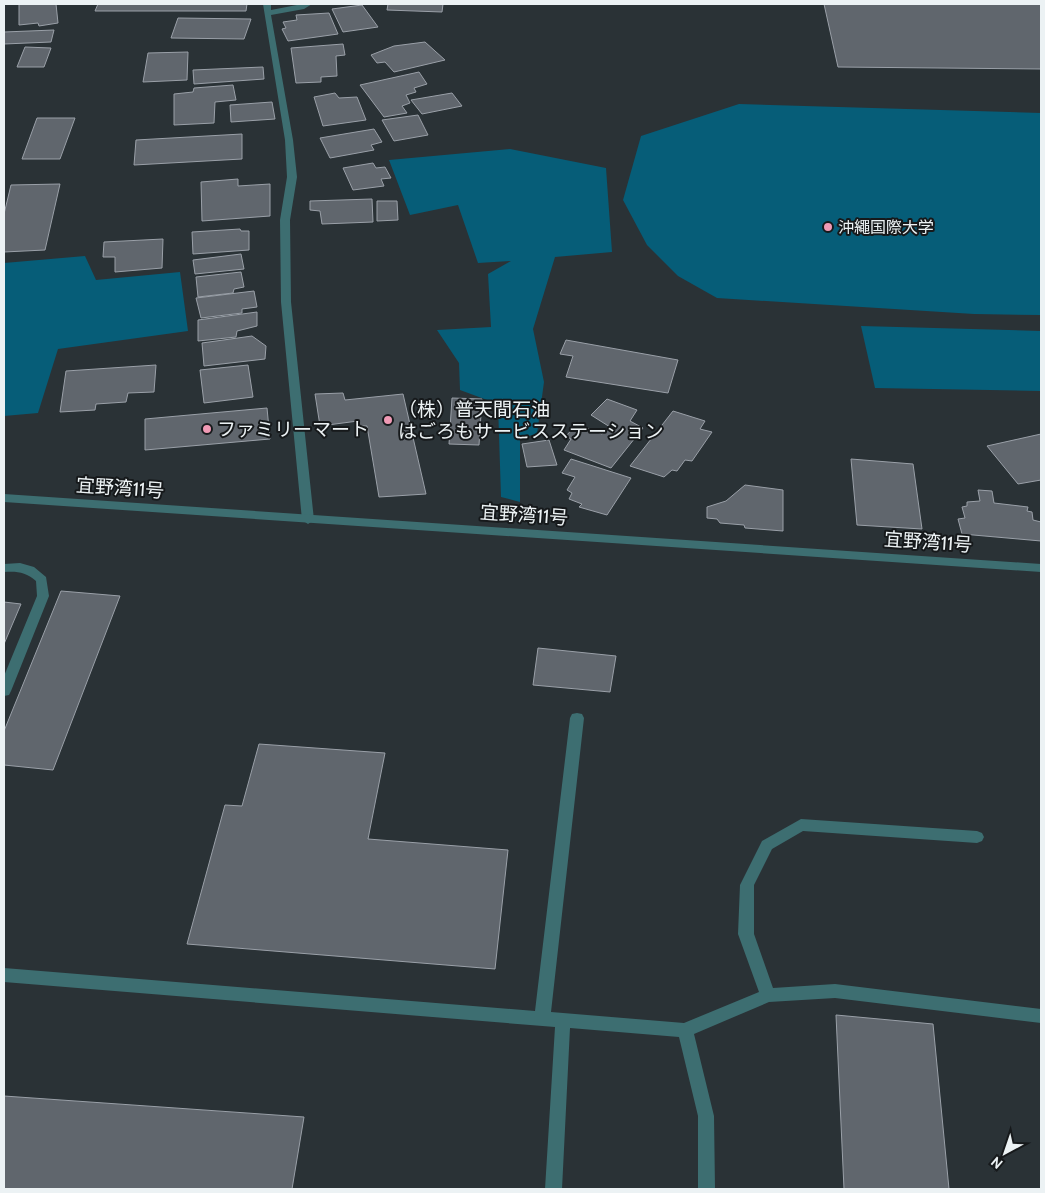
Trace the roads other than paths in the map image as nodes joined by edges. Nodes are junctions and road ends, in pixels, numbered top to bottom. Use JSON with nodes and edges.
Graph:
{"nodes":[{"id":1,"x":308,"y":4,"type":"edge"},
{"id":2,"x":267,"y":8,"type":"edge"},
{"id":3,"x":4,"y":498,"type":"edge"},
{"id":4,"x":308,"y":520,"type":"junction"},
{"id":5,"x":4,"y":568,"type":"edge"},
{"id":6,"x":1041,"y":568,"type":"edge"},
{"id":7,"x":4,"y":691,"type":"edge"},
{"id":8,"x":577,"y":718,"type":"dead end"},
{"id":9,"x":977,"y":838,"type":"dead end"},
{"id":10,"x":4,"y":975,"type":"edge"},
{"id":11,"x":768,"y":994,"type":"junction"},
{"id":12,"x":1041,"y":1016,"type":"edge"},
{"id":13,"x":542,"y":1019,"type":"junction"},
{"id":14,"x":563,"y":1020,"type":"junction"},
{"id":15,"x":685,"y":1030,"type":"junction"},
{"id":16,"x":553,"y":1189,"type":"edge"},
{"id":17,"x":707,"y":1189,"type":"edge"}],
"edges":[{"from":1,"to":2,"type":"street"},
{"from":2,"to":4,"type":"street"},
{"from":3,"to":4,"type":"street","name":"宜野湾11号"},
{"from":4,"to":6,"type":"street","name":"宜野湾11号"},
{"from":5,"to":7,"type":"street"},
{"from":8,"to":13,"type":"street"},
{"from":9,"to":11,"type":"street"},
{"from":10,"to":13,"type":"street"},
{"from":11,"to":12,"type":"street"},
{"from":11,"to":15,"type":"street"},
{"from":13,"to":14,"type":"street"},
{"from":14,"to":15,"type":"street"},
{"from":14,"to":16,"type":"street"},
{"from":15,"to":17,"type":"street"}]}
